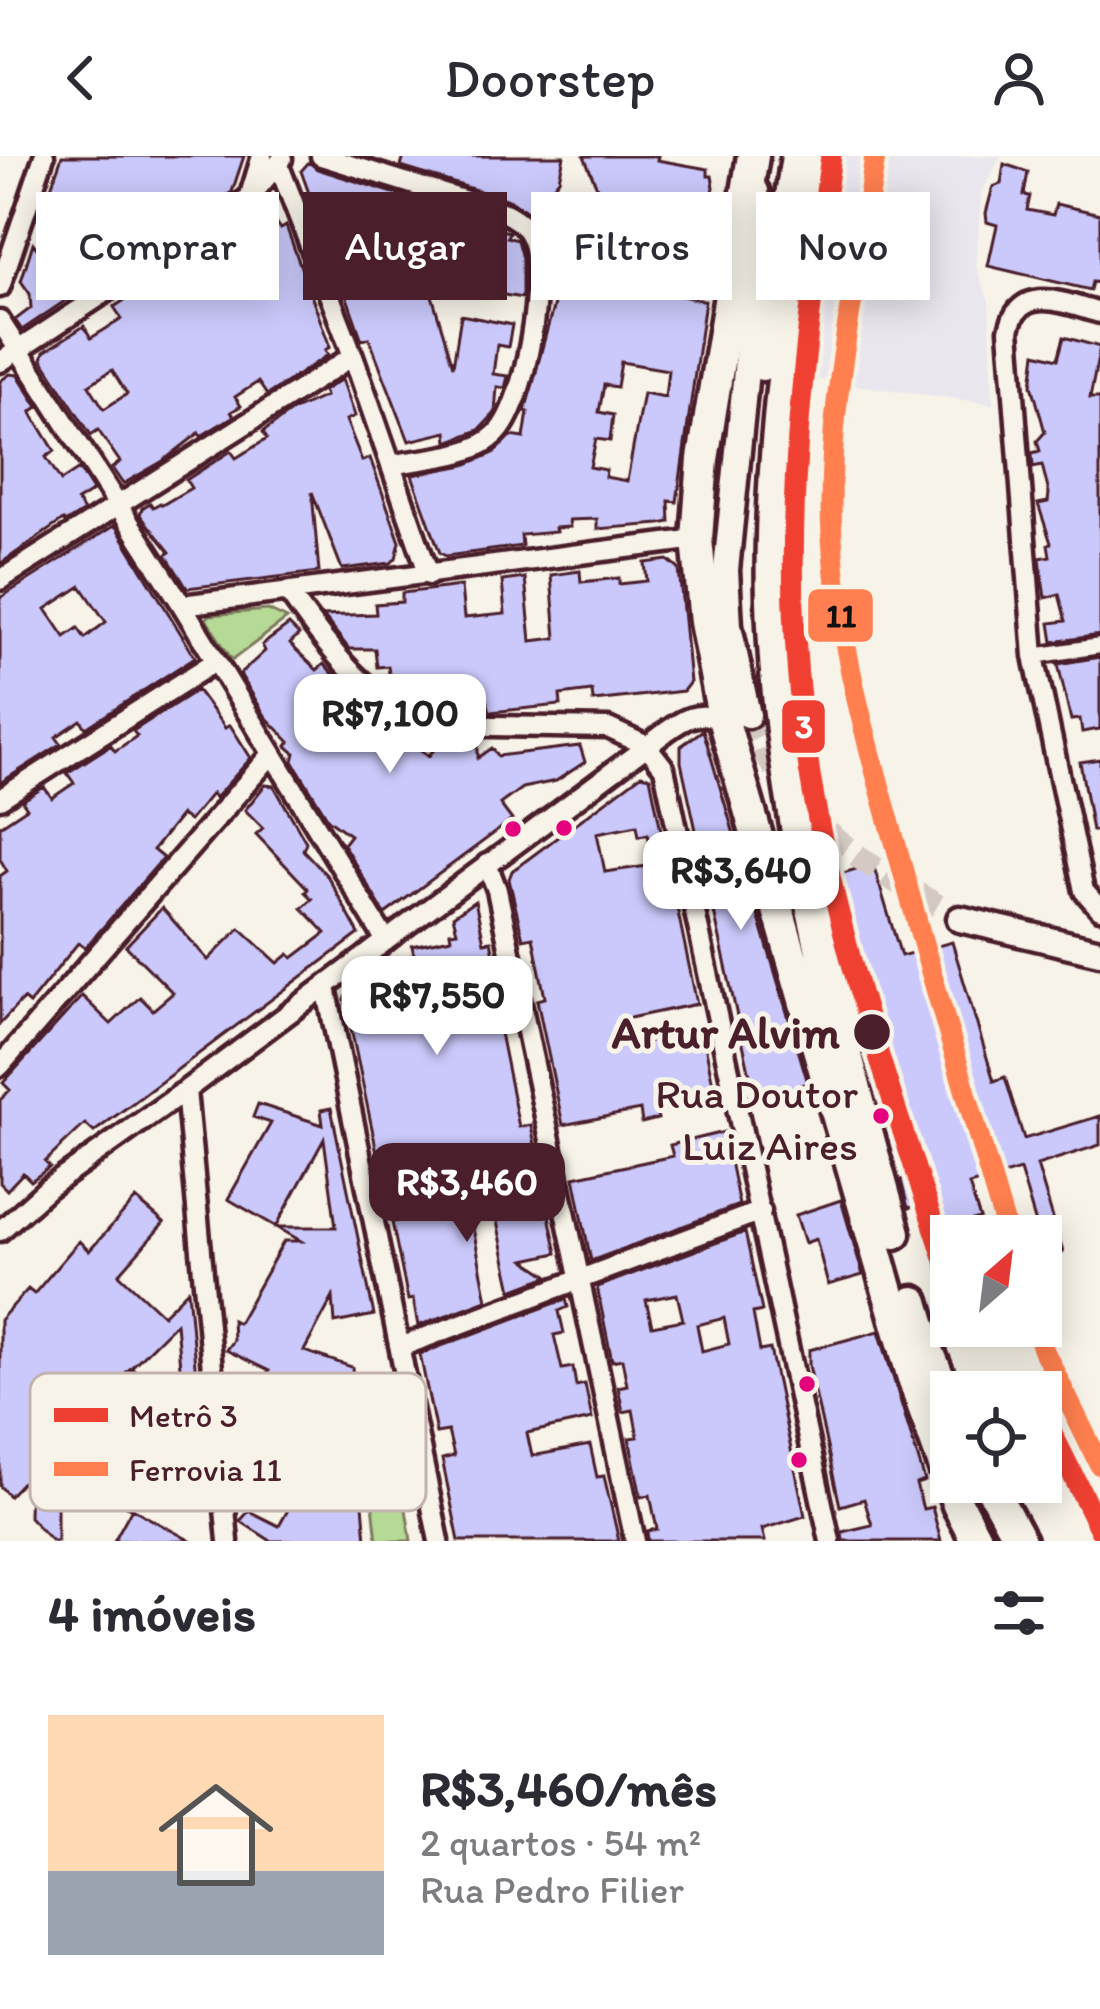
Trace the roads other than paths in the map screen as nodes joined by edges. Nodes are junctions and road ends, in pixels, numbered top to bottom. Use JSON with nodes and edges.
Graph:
{"nodes":[{"id":1,"x":44,"y":156,"type":"edge"},
{"id":2,"x":321,"y":156,"type":"edge"},
{"id":3,"x":794,"y":156,"type":"edge"},
{"id":4,"x":811,"y":156,"type":"edge"},
{"id":5,"x":753,"y":157,"type":"edge"},
{"id":6,"x":275,"y":159,"type":"edge"},
{"id":7,"x":21,"y":230,"type":"junction"},
{"id":8,"x":0,"y":235,"type":"edge"},
{"id":9,"x":0,"y":287,"type":"edge"},
{"id":10,"x":1100,"y":313,"type":"edge"},
{"id":11,"x":0,"y":321,"type":"edge"},
{"id":12,"x":19,"y":350,"type":"junction"},
{"id":13,"x":353,"y":356,"type":"junction"},
{"id":14,"x":0,"y":362,"type":"edge"},
{"id":15,"x":391,"y":465,"type":"junction"},
{"id":16,"x":119,"y":505,"type":"junction"},
{"id":17,"x":697,"y":539,"type":"junction"},
{"id":18,"x":429,"y":575,"type":"junction"},
{"id":19,"x":0,"y":580,"type":"edge"},
{"id":20,"x":289,"y":592,"type":"junction"},
{"id":21,"x":182,"y":605,"type":"junction"},
{"id":22,"x":1100,"y":646,"type":"edge"},
{"id":23,"x":1034,"y":656,"type":"junction"},
{"id":24,"x":216,"y":661,"type":"junction"},
{"id":25,"x":744,"y":715,"type":"junction"},
{"id":26,"x":647,"y":746,"type":"junction"},
{"id":27,"x":272,"y":754,"type":"junction"},
{"id":28,"x":0,"y":799,"type":"edge"},
{"id":29,"x":487,"y":864,"type":"junction"},
{"id":30,"x":1100,"y":909,"type":"edge"},
{"id":31,"x":1100,"y":936,"type":"edge"},
{"id":32,"x":386,"y":941,"type":"junction"},
{"id":33,"x":1100,"y":952,"type":"edge"},
{"id":34,"x":326,"y":987,"type":"junction"},
{"id":35,"x":0,"y":1066,"type":"edge"},
{"id":36,"x":186,"y":1090,"type":"junction"},
{"id":37,"x":761,"y":1211,"type":"junction"},
{"id":38,"x":0,"y":1231,"type":"edge"},
{"id":39,"x":579,"y":1279,"type":"junction"},
{"id":40,"x":400,"y":1347,"type":"junction"},
{"id":41,"x":936,"y":1371,"type":"edge"},
{"id":42,"x":212,"y":1373,"type":"edge"},
{"id":43,"x":405,"y":1373,"type":"edge"},
{"id":44,"x":426,"y":1476,"type":"edge"},
{"id":45,"x":1000,"y":1503,"type":"edge"},
{"id":46,"x":225,"y":1511,"type":"edge"},
{"id":47,"x":228,"y":1541,"type":"edge"},
{"id":48,"x":439,"y":1541,"type":"edge"},
{"id":49,"x":635,"y":1541,"type":"edge"},
{"id":50,"x":830,"y":1541,"type":"edge"},
{"id":51,"x":977,"y":1541,"type":"edge"},
{"id":52,"x":1021,"y":1541,"type":"edge"}],
"edges":[{"from":1,"to":7,"type":"street"},
{"from":2,"to":15,"type":"street"},
{"from":3,"to":25,"type":"main road"},
{"from":4,"to":41,"type":"highway"},
{"from":5,"to":17,"type":"highway"},
{"from":5,"to":25,"type":"main road"},
{"from":6,"to":12,"type":"street"},
{"from":6,"to":13,"type":"street"},
{"from":7,"to":8,"type":"street"},
{"from":7,"to":9,"type":"street"},
{"from":10,"to":23,"type":"street"},
{"from":11,"to":12,"type":"street"},
{"from":12,"to":14,"type":"street"},
{"from":12,"to":16,"type":"street"},
{"from":13,"to":15,"type":"street"},
{"from":13,"to":16,"type":"street"},
{"from":15,"to":18,"type":"street"},
{"from":16,"to":19,"type":"street"},
{"from":16,"to":21,"type":"street"},
{"from":17,"to":18,"type":"street"},
{"from":17,"to":25,"type":"highway"},
{"from":18,"to":20,"type":"street"},
{"from":20,"to":21,"type":"street"},
{"from":20,"to":26,"type":"street"},
{"from":21,"to":24,"type":"street"},
{"from":22,"to":23,"type":"street"},
{"from":23,"to":30,"type":"street"},
{"from":24,"to":27,"type":"street"},
{"from":24,"to":28,"type":"street"},
{"from":25,"to":26,"type":"street"},
{"from":25,"to":51,"type":"highway"},
{"from":26,"to":29,"type":"street"},
{"from":26,"to":37,"type":"street"},
{"from":27,"to":32,"type":"street"},
{"from":27,"to":35,"type":"street"},
{"from":29,"to":32,"type":"street"},
{"from":29,"to":39,"type":"street"},
{"from":31,"to":33,"type":"main road"},
{"from":32,"to":34,"type":"street"},
{"from":34,"to":36,"type":"street"},
{"from":34,"to":40,"type":"street"},
{"from":36,"to":38,"type":"street"},
{"from":36,"to":42,"type":"street"},
{"from":37,"to":39,"type":"street"},
{"from":37,"to":50,"type":"street"},
{"from":39,"to":40,"type":"street"},
{"from":39,"to":49,"type":"street"},
{"from":40,"to":43,"type":"street"},
{"from":44,"to":48,"type":"street"},
{"from":45,"to":52,"type":"highway"},
{"from":46,"to":47,"type":"street"}]}
